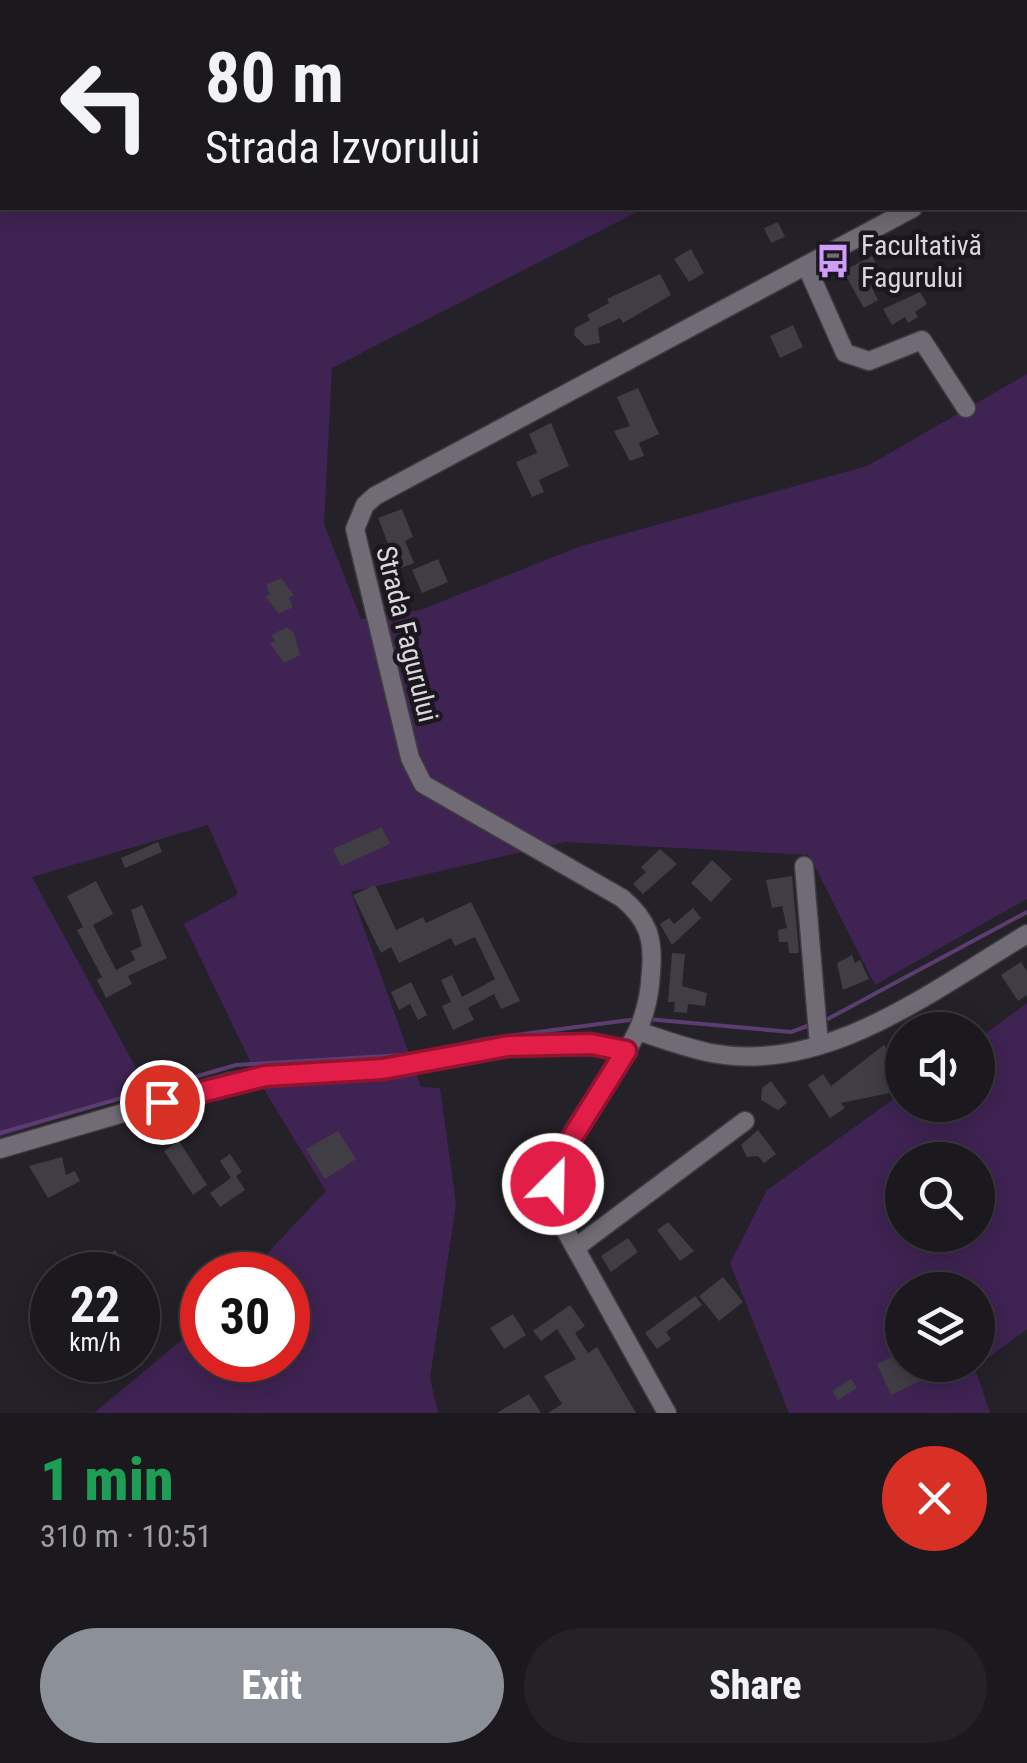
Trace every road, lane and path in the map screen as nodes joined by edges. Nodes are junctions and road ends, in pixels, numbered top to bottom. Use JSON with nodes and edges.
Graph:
{"nodes":[{"id":1,"x":910,"y":210,"type":"edge"},
{"id":2,"x":806,"y":265,"type":"junction"},
{"id":3,"x":966,"y":408,"type":"dead end"},
{"id":4,"x":804,"y":866,"type":"dead end"},
{"id":5,"x":1027,"y":934,"type":"edge"},
{"id":6,"x":640,"y":1023,"type":"junction"},
{"id":7,"x":819,"y":1030,"type":"junction"},
{"id":8,"x":626,"y":1051,"type":"junction"},
{"id":9,"x":745,"y":1121,"type":"dead end"},
{"id":10,"x":0,"y":1149,"type":"edge"},
{"id":11,"x":575,"y":1248,"type":"junction"},
{"id":12,"x":667,"y":1413,"type":"edge"}],
"edges":[{"from":1,"to":2,"type":"street","name":"Strada Fagurului"},
{"from":2,"to":3,"type":"street"},
{"from":2,"to":6,"type":"street","name":"Strada Fagurului"},
{"from":4,"to":7,"type":"street"},
{"from":5,"to":7,"type":"street"},
{"from":6,"to":7,"type":"street"},
{"from":6,"to":8,"type":"street","name":"Strada Fagurului"},
{"from":8,"to":10,"type":"street"},
{"from":8,"to":11,"type":"street","name":"Strada Fagurului"},
{"from":9,"to":11,"type":"street"},
{"from":11,"to":12,"type":"street","name":"Strada Fagurului"}]}
